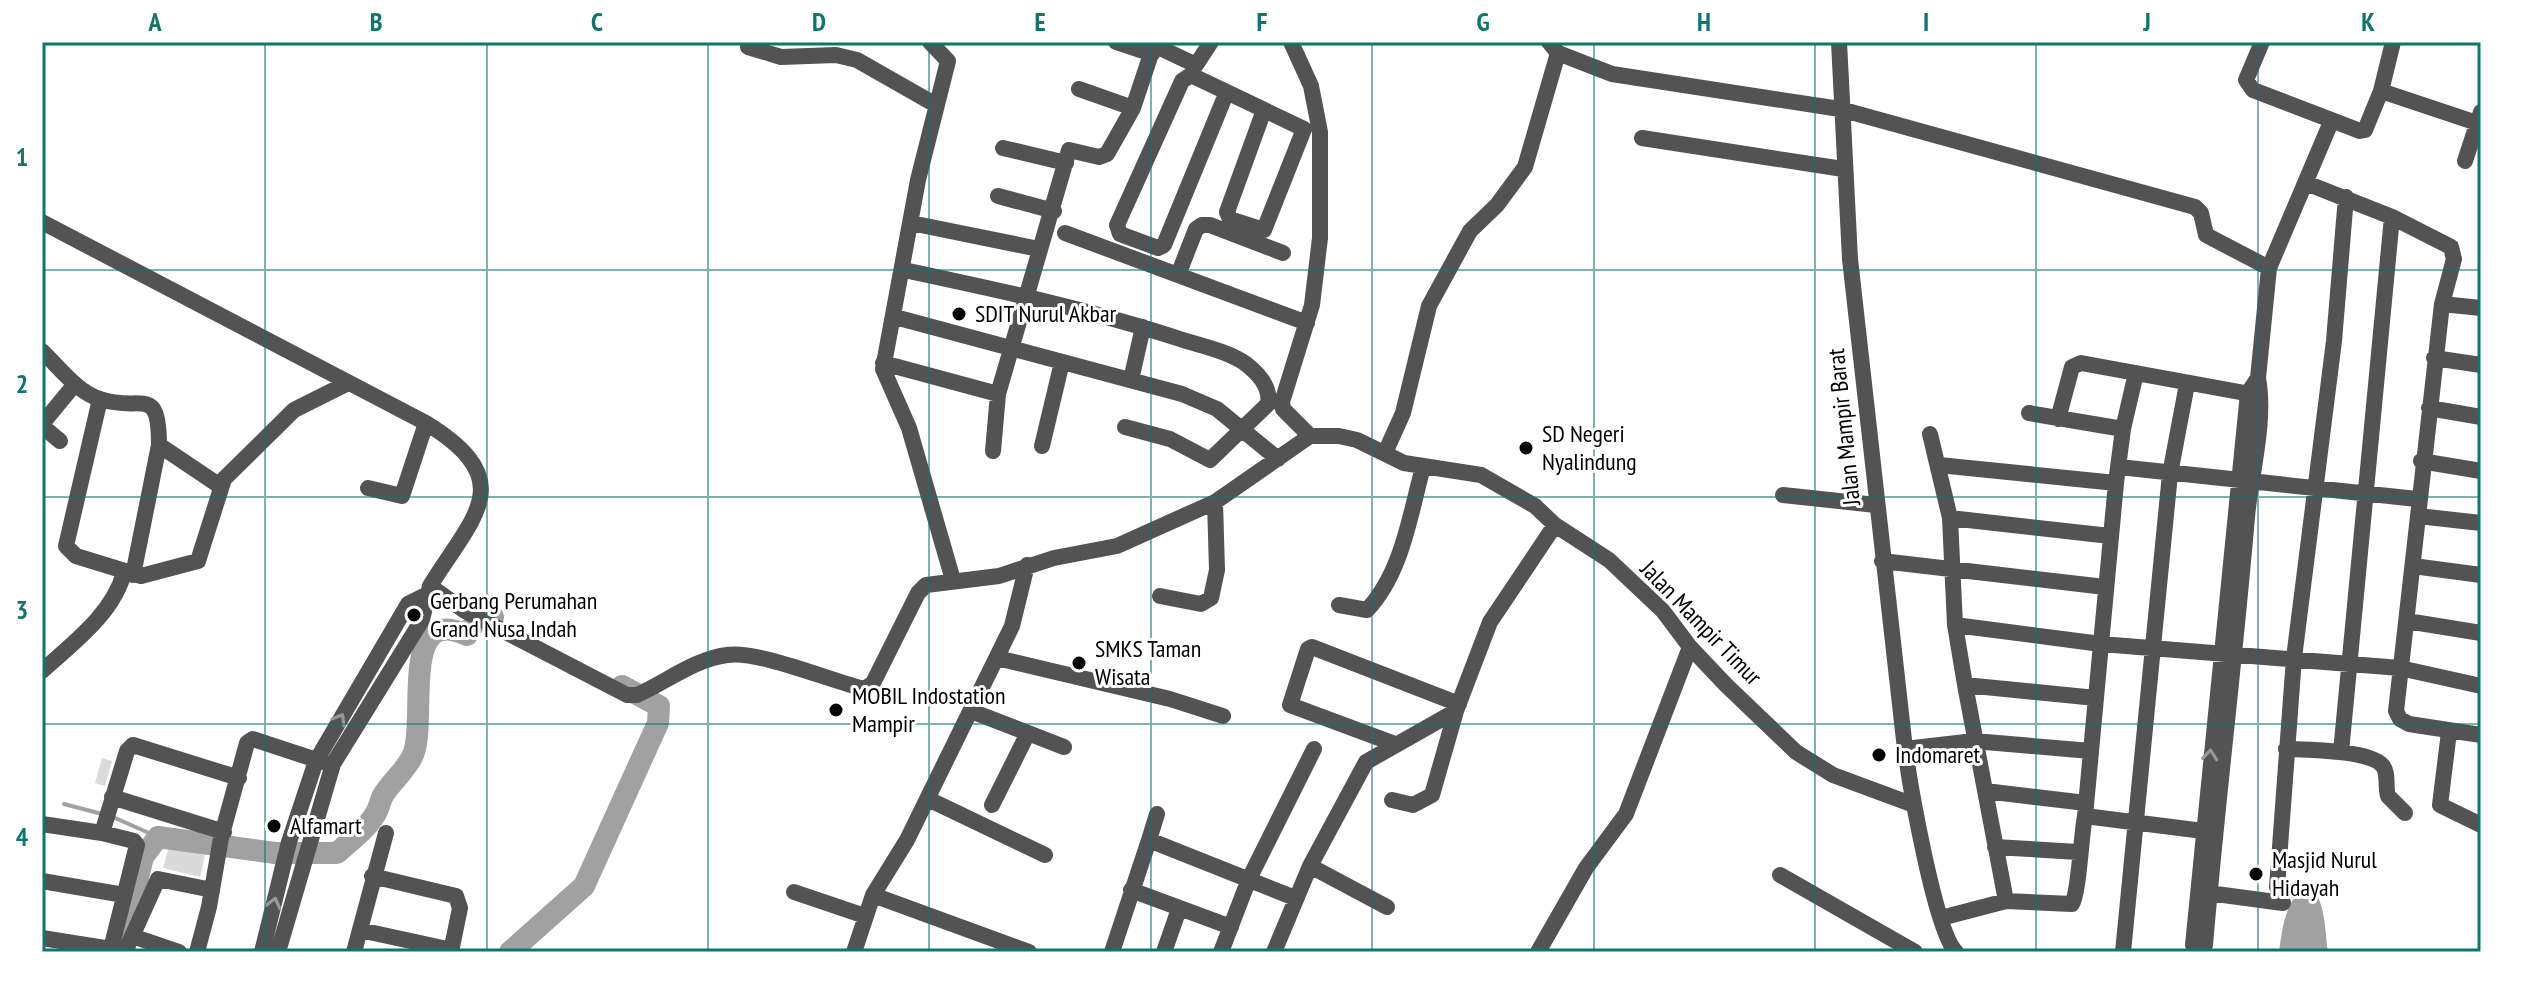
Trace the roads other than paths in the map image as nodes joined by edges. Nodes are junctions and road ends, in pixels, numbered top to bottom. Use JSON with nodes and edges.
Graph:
{"nodes":[{"id":1,"x":930,"y":42,"type":"edge"},
{"id":2,"x":1116,"y":42,"type":"edge"},
{"id":3,"x":1211,"y":42,"type":"edge"},
{"id":4,"x":1291,"y":42,"type":"edge"},
{"id":5,"x":1839,"y":42,"type":"edge"},
{"id":6,"x":2262,"y":42,"type":"edge"},
{"id":7,"x":2393,"y":42,"type":"edge"},
{"id":8,"x":748,"y":47,"type":"dead end"},
{"id":9,"x":1154,"y":47,"type":"edge"},
{"id":10,"x":1554,"y":48,"type":"edge"},
{"id":11,"x":1079,"y":89,"type":"dead end"},
{"id":12,"x":2381,"y":91,"type":"junction"},
{"id":13,"x":1226,"y":94,"type":"junction"},
{"id":14,"x":936,"y":105,"type":"junction"},
{"id":15,"x":1133,"y":108,"type":"junction"},
{"id":16,"x":1840,"y":109,"type":"junction"},
{"id":17,"x":1264,"y":110,"type":"junction"},
{"id":18,"x":2479,"y":118,"type":"edge"},
{"id":19,"x":2331,"y":122,"type":"junction"},
{"id":20,"x":1312,"y":130,"type":"junction"},
{"id":21,"x":1642,"y":138,"type":"dead end"},
{"id":22,"x":1003,"y":148,"type":"dead end"},
{"id":23,"x":2465,"y":161,"type":"dead end"},
{"id":24,"x":1066,"y":163,"type":"junction"},
{"id":25,"x":1843,"y":169,"type":"junction"},
{"id":26,"x":2306,"y":183,"type":"junction"},
{"id":27,"x":998,"y":196,"type":"dead end"},
{"id":28,"x":2346,"y":197,"type":"junction"},
{"id":29,"x":1054,"y":211,"type":"junction"},
{"id":30,"x":2392,"y":217,"type":"junction"},
{"id":31,"x":42,"y":222,"type":"edge"},
{"id":32,"x":911,"y":223,"type":"junction"},
{"id":33,"x":1065,"y":233,"type":"dead end"},
{"id":34,"x":1039,"y":249,"type":"junction"},
{"id":35,"x":1283,"y":253,"type":"dead end"},
{"id":36,"x":2269,"y":268,"type":"junction"},
{"id":37,"x":904,"y":270,"type":"junction"},
{"id":38,"x":1178,"y":275,"type":"junction"},
{"id":39,"x":1024,"y":295,"type":"junction"},
{"id":40,"x":2442,"y":304,"type":"junction"},
{"id":41,"x":2481,"y":308,"type":"edge"},
{"id":42,"x":895,"y":317,"type":"junction"},
{"id":43,"x":1307,"y":323,"type":"junction"},
{"id":44,"x":1143,"y":327,"type":"junction"},
{"id":45,"x":1011,"y":349,"type":"junction"},
{"id":46,"x":42,"y":351,"type":"edge"},
{"id":47,"x":2434,"y":358,"type":"junction"},
{"id":48,"x":1062,"y":362,"type":"junction"},
{"id":49,"x":883,"y":363,"type":"junction"},
{"id":50,"x":2481,"y":365,"type":"edge"},
{"id":51,"x":2136,"y":373,"type":"junction"},
{"id":52,"x":1131,"y":380,"type":"junction"},
{"id":53,"x":348,"y":383,"type":"junction"},
{"id":54,"x":75,"y":384,"type":"junction"},
{"id":55,"x":2187,"y":384,"type":"junction"},
{"id":56,"x":998,"y":394,"type":"junction"},
{"id":57,"x":2254,"y":394,"type":"junction"},
{"id":58,"x":100,"y":399,"type":"junction"},
{"id":59,"x":2429,"y":408,"type":"junction"},
{"id":60,"x":2029,"y":413,"type":"dead end"},
{"id":61,"x":2481,"y":417,"type":"edge"},
{"id":62,"x":2058,"y":419,"type":"junction"},
{"id":63,"x":426,"y":423,"type":"junction"},
{"id":64,"x":42,"y":425,"type":"edge"},
{"id":65,"x":1125,"y":427,"type":"dead end"},
{"id":66,"x":1240,"y":428,"type":"junction"},
{"id":67,"x":2123,"y":429,"type":"junction"},
{"id":68,"x":1930,"y":434,"type":"dead end"},
{"id":69,"x":1310,"y":436,"type":"junction"},
{"id":70,"x":60,"y":441,"type":"dead end"},
{"id":71,"x":159,"y":445,"type":"junction"},
{"id":72,"x":1042,"y":446,"type":"dead end"},
{"id":73,"x":993,"y":451,"type":"dead end"},
{"id":74,"x":1385,"y":453,"type":"junction"},
{"id":75,"x":1278,"y":459,"type":"junction"},
{"id":76,"x":2421,"y":461,"type":"junction"},
{"id":77,"x":1939,"y":465,"type":"junction"},
{"id":78,"x":1423,"y":467,"type":"junction"},
{"id":79,"x":2481,"y":471,"type":"edge"},
{"id":80,"x":2170,"y":474,"type":"junction"},
{"id":81,"x":2118,"y":475,"type":"junction"},
{"id":82,"x":2245,"y":481,"type":"junction"},
{"id":83,"x":220,"y":486,"type":"junction"},
{"id":84,"x":368,"y":488,"type":"dead end"},
{"id":85,"x":2314,"y":489,"type":"junction"},
{"id":86,"x":2368,"y":494,"type":"junction"},
{"id":87,"x":1783,"y":495,"type":"dead end"},
{"id":88,"x":1215,"y":502,"type":"junction"},
{"id":89,"x":1876,"y":505,"type":"junction"},
{"id":90,"x":2418,"y":507,"type":"junction"},
{"id":91,"x":1950,"y":518,"type":"junction"},
{"id":92,"x":2481,"y":523,"type":"edge"},
{"id":93,"x":1555,"y":525,"type":"junction"},
{"id":94,"x":2110,"y":536,"type":"junction"},
{"id":95,"x":1882,"y":561,"type":"junction"},
{"id":96,"x":1027,"y":565,"type":"junction"},
{"id":97,"x":2413,"y":566,"type":"junction"},
{"id":98,"x":1954,"y":568,"type":"junction"},
{"id":99,"x":129,"y":573,"type":"junction"},
{"id":100,"x":2481,"y":575,"type":"edge"},
{"id":101,"x":953,"y":580,"type":"junction"},
{"id":102,"x":2105,"y":587,"type":"junction"},
{"id":103,"x":428,"y":591,"type":"junction"},
{"id":104,"x":1160,"y":596,"type":"dead end"},
{"id":105,"x":1339,"y":605,"type":"dead end"},
{"id":106,"x":2407,"y":621,"type":"junction"},
{"id":107,"x":1955,"y":625,"type":"junction"},
{"id":108,"x":2481,"y":633,"type":"edge"},
{"id":109,"x":2101,"y":644,"type":"junction"},
{"id":110,"x":1690,"y":647,"type":"junction"},
{"id":111,"x":2154,"y":649,"type":"junction"},
{"id":112,"x":2228,"y":655,"type":"junction"},
{"id":113,"x":997,"y":658,"type":"junction"},
{"id":114,"x":2294,"y":658,"type":"junction"},
{"id":115,"x":2350,"y":666,"type":"junction"},
{"id":116,"x":2400,"y":668,"type":"junction"},
{"id":117,"x":42,"y":671,"type":"edge"},
{"id":118,"x":1965,"y":685,"type":"junction"},
{"id":119,"x":2481,"y":686,"type":"edge"},
{"id":120,"x":2096,"y":698,"type":"junction"},
{"id":121,"x":1458,"y":707,"type":"junction"},
{"id":122,"x":971,"y":711,"type":"junction"},
{"id":123,"x":1223,"y":716,"type":"dead end"},
{"id":124,"x":2449,"y":732,"type":"junction"},
{"id":125,"x":1028,"y":733,"type":"junction"},
{"id":126,"x":2481,"y":735,"type":"edge"},
{"id":127,"x":1974,"y":741,"type":"junction"},
{"id":128,"x":1395,"y":744,"type":"junction"},
{"id":129,"x":1064,"y":747,"type":"dead end"},
{"id":130,"x":1314,"y":749,"type":"dead end"},
{"id":131,"x":1905,"y":749,"type":"junction"},
{"id":132,"x":2286,"y":749,"type":"junction"},
{"id":133,"x":2091,"y":751,"type":"junction"},
{"id":134,"x":2341,"y":752,"type":"junction"},
{"id":135,"x":324,"y":763,"type":"junction"},
{"id":136,"x":239,"y":778,"type":"junction"},
{"id":137,"x":1985,"y":791,"type":"junction"},
{"id":138,"x":112,"y":797,"type":"junction"},
{"id":139,"x":928,"y":799,"type":"junction"},
{"id":140,"x":1392,"y":800,"type":"dead end"},
{"id":141,"x":992,"y":805,"type":"dead end"},
{"id":142,"x":1914,"y":805,"type":"junction"},
{"id":143,"x":2085,"y":810,"type":"junction"},
{"id":144,"x":2405,"y":813,"type":"dead end"},
{"id":145,"x":1157,"y":814,"type":"dead end"},
{"id":146,"x":2137,"y":822,"type":"junction"},
{"id":147,"x":42,"y":824,"type":"edge"},
{"id":148,"x":2481,"y":825,"type":"edge"},
{"id":149,"x":2210,"y":832,"type":"junction"},
{"id":150,"x":102,"y":833,"type":"junction"},
{"id":151,"x":386,"y":833,"type":"dead end"},
{"id":152,"x":222,"y":835,"type":"junction"},
{"id":153,"x":1149,"y":840,"type":"junction"},
{"id":154,"x":1995,"y":847,"type":"junction"},
{"id":155,"x":297,"y":850,"type":"junction"},
{"id":156,"x":2078,"y":852,"type":"junction"},
{"id":157,"x":1045,"y":855,"type":"dead end"},
{"id":158,"x":1310,"y":866,"type":"junction"},
{"id":159,"x":1780,"y":875,"type":"dead end"},
{"id":160,"x":372,"y":876,"type":"junction"},
{"id":161,"x":1249,"y":879,"type":"junction"},
{"id":162,"x":42,"y":885,"type":"edge"},
{"id":163,"x":2277,"y":887,"type":"dead end"},
{"id":164,"x":212,"y":890,"type":"junction"},
{"id":165,"x":1131,"y":890,"type":"junction"},
{"id":166,"x":794,"y":892,"type":"dead end"},
{"id":167,"x":2204,"y":892,"type":"junction"},
{"id":168,"x":124,"y":895,"type":"junction"},
{"id":169,"x":873,"y":895,"type":"junction"},
{"id":170,"x":1295,"y":898,"type":"junction"},
{"id":171,"x":2006,"y":901,"type":"junction"},
{"id":172,"x":2283,"y":903,"type":"dead end"},
{"id":173,"x":1387,"y":907,"type":"dead end"},
{"id":174,"x":1179,"y":909,"type":"junction"},
{"id":175,"x":865,"y":916,"type":"junction"},
{"id":176,"x":1941,"y":918,"type":"junction"},
{"id":177,"x":1231,"y":927,"type":"junction"},
{"id":178,"x":360,"y":930,"type":"junction"},
{"id":179,"x":135,"y":937,"type":"junction"},
{"id":180,"x":42,"y":938,"type":"edge"},
{"id":181,"x":1949,"y":950,"type":"edge"},
{"id":182,"x":451,"y":951,"type":"edge"},
{"id":183,"x":125,"y":952,"type":"edge"},
{"id":184,"x":179,"y":952,"type":"edge"},
{"id":185,"x":197,"y":952,"type":"edge"},
{"id":186,"x":262,"y":952,"type":"edge"},
{"id":187,"x":278,"y":952,"type":"edge"},
{"id":188,"x":354,"y":952,"type":"edge"},
{"id":189,"x":854,"y":952,"type":"edge"},
{"id":190,"x":1029,"y":952,"type":"edge"},
{"id":191,"x":1112,"y":952,"type":"edge"},
{"id":192,"x":1164,"y":952,"type":"edge"},
{"id":193,"x":1221,"y":952,"type":"edge"},
{"id":194,"x":1274,"y":952,"type":"edge"},
{"id":195,"x":1538,"y":952,"type":"edge"},
{"id":196,"x":1915,"y":952,"type":"edge"},
{"id":197,"x":2123,"y":952,"type":"edge"},
{"id":198,"x":2198,"y":952,"type":"edge"}],
"edges":[{"from":1,"to":14,"type":"street"},
{"from":2,"to":9,"type":"street"},
{"from":3,"to":9,"type":"street"},
{"from":4,"to":20,"type":"street"},
{"from":5,"to":16,"type":"street","name":"Jalan Mampir Barat"},
{"from":6,"to":19,"type":"street"},
{"from":7,"to":12,"type":"street"},
{"from":8,"to":14,"type":"street"},
{"from":9,"to":15,"type":"street"},
{"from":10,"to":16,"type":"street"},
{"from":10,"to":74,"type":"street"},
{"from":11,"to":15,"type":"street"},
{"from":12,"to":18,"type":"street"},
{"from":12,"to":19,"type":"street"},
{"from":13,"to":13,"type":"street"},
{"from":13,"to":17,"type":"street"},
{"from":14,"to":32,"type":"street"},
{"from":15,"to":24,"type":"street"},
{"from":16,"to":25,"type":"street","name":"Jalan Mampir Barat"},
{"from":16,"to":36,"type":"street"},
{"from":17,"to":20,"type":"street"},
{"from":17,"to":20,"type":"street"},
{"from":18,"to":23,"type":"street"},
{"from":19,"to":26,"type":"street"},
{"from":20,"to":43,"type":"street"},
{"from":21,"to":25,"type":"street"},
{"from":22,"to":24,"type":"street"},
{"from":24,"to":29,"type":"street"},
{"from":25,"to":89,"type":"street","name":"Jalan Mampir Barat"},
{"from":26,"to":28,"type":"street"},
{"from":26,"to":36,"type":"street"},
{"from":27,"to":29,"type":"street"},
{"from":28,"to":30,"type":"street"},
{"from":28,"to":85,"type":"street"},
{"from":29,"to":34,"type":"street"},
{"from":30,"to":40,"type":"street"},
{"from":30,"to":86,"type":"street"},
{"from":31,"to":53,"type":"street"},
{"from":32,"to":34,"type":"street"},
{"from":32,"to":37,"type":"street"},
{"from":33,"to":38,"type":"street"},
{"from":34,"to":39,"type":"street"},
{"from":35,"to":38,"type":"street"},
{"from":36,"to":57,"type":"street"},
{"from":37,"to":39,"type":"street"},
{"from":37,"to":42,"type":"street"},
{"from":38,"to":43,"type":"street"},
{"from":39,"to":44,"type":"street"},
{"from":39,"to":45,"type":"street"},
{"from":40,"to":41,"type":"street"},
{"from":40,"to":47,"type":"street"},
{"from":42,"to":45,"type":"street"},
{"from":42,"to":49,"type":"street"},
{"from":43,"to":69,"type":"street"},
{"from":44,"to":52,"type":"street"},
{"from":44,"to":66,"type":"street"},
{"from":45,"to":48,"type":"street"},
{"from":45,"to":56,"type":"street"},
{"from":46,"to":54,"type":"street"},
{"from":47,"to":50,"type":"street"},
{"from":47,"to":59,"type":"street"},
{"from":48,"to":52,"type":"street"},
{"from":48,"to":72,"type":"street"},
{"from":49,"to":56,"type":"street"},
{"from":49,"to":101,"type":"street"},
{"from":51,"to":55,"type":"street"},
{"from":51,"to":62,"type":"street"},
{"from":51,"to":67,"type":"street"},
{"from":52,"to":66,"type":"street"},
{"from":53,"to":63,"type":"street"},
{"from":53,"to":83,"type":"street"},
{"from":54,"to":58,"type":"street"},
{"from":54,"to":64,"type":"street"},
{"from":55,"to":57,"type":"street"},
{"from":55,"to":80,"type":"street"},
{"from":56,"to":73,"type":"street"},
{"from":57,"to":82,"type":"street"},
{"from":58,"to":71,"type":"street"},
{"from":58,"to":99,"type":"street"},
{"from":59,"to":61,"type":"street"},
{"from":59,"to":76,"type":"street"},
{"from":60,"to":62,"type":"street"},
{"from":62,"to":67,"type":"street"},
{"from":63,"to":84,"type":"street"},
{"from":63,"to":103,"type":"street"},
{"from":64,"to":70,"type":"street"},
{"from":65,"to":66,"type":"street"},
{"from":66,"to":75,"type":"street"},
{"from":67,"to":81,"type":"street"},
{"from":68,"to":77,"type":"street"},
{"from":69,"to":74,"type":"street","name":"Jalan Mampir Timur"},
{"from":69,"to":75,"type":"street"},
{"from":71,"to":83,"type":"street"},
{"from":71,"to":99,"type":"street"},
{"from":74,"to":78,"type":"street","name":"Jalan Mampir Timur"},
{"from":75,"to":88,"type":"street"},
{"from":76,"to":79,"type":"street"},
{"from":76,"to":90,"type":"street"},
{"from":77,"to":81,"type":"street"},
{"from":77,"to":91,"type":"street"},
{"from":78,"to":93,"type":"street","name":"Jalan Mampir Timur"},
{"from":78,"to":105,"type":"street"},
{"from":80,"to":81,"type":"street"},
{"from":80,"to":82,"type":"street"},
{"from":80,"to":111,"type":"street"},
{"from":81,"to":94,"type":"street"},
{"from":82,"to":85,"type":"street"},
{"from":82,"to":112,"type":"street"},
{"from":83,"to":99,"type":"street"},
{"from":85,"to":86,"type":"street"},
{"from":85,"to":114,"type":"street"},
{"from":86,"to":90,"type":"street"},
{"from":86,"to":115,"type":"street"},
{"from":87,"to":89,"type":"street"},
{"from":88,"to":96,"type":"street"},
{"from":88,"to":104,"type":"street"},
{"from":89,"to":95,"type":"street","name":"Jalan Mampir Barat"},
{"from":90,"to":92,"type":"street"},
{"from":90,"to":97,"type":"street"},
{"from":91,"to":94,"type":"street"},
{"from":91,"to":98,"type":"street"},
{"from":93,"to":110,"type":"street","name":"Jalan Mampir Timur"},
{"from":93,"to":121,"type":"street"},
{"from":94,"to":102,"type":"street"},
{"from":95,"to":98,"type":"street"},
{"from":95,"to":131,"type":"street","name":"Jalan Mampir Barat"},
{"from":96,"to":101,"type":"street"},
{"from":96,"to":113,"type":"street"},
{"from":97,"to":100,"type":"street"},
{"from":97,"to":106,"type":"street"},
{"from":98,"to":102,"type":"street"},
{"from":98,"to":107,"type":"street"},
{"from":99,"to":117,"type":"street"},
{"from":101,"to":103,"type":"street"},
{"from":102,"to":109,"type":"street"},
{"from":103,"to":135,"type":"street"},
{"from":106,"to":108,"type":"street"},
{"from":106,"to":116,"type":"street"},
{"from":107,"to":109,"type":"street"},
{"from":107,"to":118,"type":"street"},
{"from":109,"to":111,"type":"street"},
{"from":109,"to":120,"type":"street"},
{"from":110,"to":142,"type":"street","name":"Jalan Mampir Timur"},
{"from":110,"to":195,"type":"street"},
{"from":111,"to":112,"type":"street"},
{"from":111,"to":146,"type":"street"},
{"from":112,"to":114,"type":"street"},
{"from":112,"to":149,"type":"street"},
{"from":113,"to":122,"type":"street"},
{"from":113,"to":123,"type":"street"},
{"from":114,"to":115,"type":"street"},
{"from":114,"to":132,"type":"street"},
{"from":115,"to":116,"type":"street"},
{"from":115,"to":134,"type":"street"},
{"from":116,"to":119,"type":"street"},
{"from":116,"to":124,"type":"street"},
{"from":118,"to":120,"type":"street"},
{"from":118,"to":127,"type":"street"},
{"from":120,"to":133,"type":"street"},
{"from":121,"to":128,"type":"street"},
{"from":121,"to":128,"type":"street"},
{"from":121,"to":140,"type":"street"},
{"from":122,"to":125,"type":"street"},
{"from":122,"to":139,"type":"street"},
{"from":124,"to":126,"type":"street"},
{"from":124,"to":148,"type":"street"},
{"from":125,"to":129,"type":"street"},
{"from":125,"to":141,"type":"street"},
{"from":127,"to":131,"type":"street"},
{"from":127,"to":133,"type":"street"},
{"from":127,"to":137,"type":"street"},
{"from":128,"to":158,"type":"street"},
{"from":130,"to":161,"type":"street"},
{"from":131,"to":142,"type":"street","name":"Jalan Mampir Barat"},
{"from":132,"to":134,"type":"street"},
{"from":132,"to":163,"type":"street"},
{"from":133,"to":143,"type":"street"},
{"from":134,"to":144,"type":"street"},
{"from":135,"to":136,"type":"street"},
{"from":135,"to":155,"type":"street"},
{"from":136,"to":138,"type":"street"},
{"from":136,"to":152,"type":"street"},
{"from":137,"to":143,"type":"street"},
{"from":137,"to":154,"type":"street"},
{"from":138,"to":150,"type":"street"},
{"from":138,"to":152,"type":"street"},
{"from":139,"to":157,"type":"street"},
{"from":139,"to":169,"type":"street"},
{"from":142,"to":176,"type":"street","name":"Jalan Mampir Barat"},
{"from":143,"to":146,"type":"street"},
{"from":143,"to":156,"type":"street"},
{"from":145,"to":153,"type":"street"},
{"from":146,"to":149,"type":"street"},
{"from":146,"to":197,"type":"street"},
{"from":147,"to":150,"type":"street"},
{"from":149,"to":167,"type":"street"},
{"from":150,"to":168,"type":"street"},
{"from":151,"to":160,"type":"street"},
{"from":152,"to":164,"type":"street"},
{"from":153,"to":161,"type":"street"},
{"from":153,"to":165,"type":"street"},
{"from":154,"to":156,"type":"street"},
{"from":154,"to":171,"type":"street"},
{"from":186,"to":155,"type":"street","one_way":true},
{"from":155,"to":187,"type":"street"},
{"from":156,"to":171,"type":"street"},
{"from":158,"to":170,"type":"street"},
{"from":158,"to":173,"type":"street"},
{"from":159,"to":196,"type":"street"},
{"from":160,"to":178,"type":"street"},
{"from":160,"to":182,"type":"street"},
{"from":161,"to":170,"type":"street"},
{"from":161,"to":177,"type":"street"},
{"from":162,"to":168,"type":"street"},
{"from":164,"to":179,"type":"street"},
{"from":164,"to":185,"type":"street"},
{"from":165,"to":174,"type":"street"},
{"from":165,"to":191,"type":"street"},
{"from":166,"to":175,"type":"street"},
{"from":167,"to":172,"type":"street"},
{"from":167,"to":198,"type":"street"},
{"from":168,"to":180,"type":"street"},
{"from":169,"to":175,"type":"street"},
{"from":169,"to":190,"type":"street"},
{"from":170,"to":194,"type":"street"},
{"from":171,"to":176,"type":"street"},
{"from":174,"to":177,"type":"street"},
{"from":174,"to":192,"type":"street"},
{"from":175,"to":189,"type":"street"},
{"from":176,"to":181,"type":"street","name":"Jalan Mampir Barat"},
{"from":177,"to":193,"type":"street"},
{"from":178,"to":182,"type":"street"},
{"from":178,"to":188,"type":"street"},
{"from":179,"to":183,"type":"street"},
{"from":179,"to":184,"type":"street"}]}
